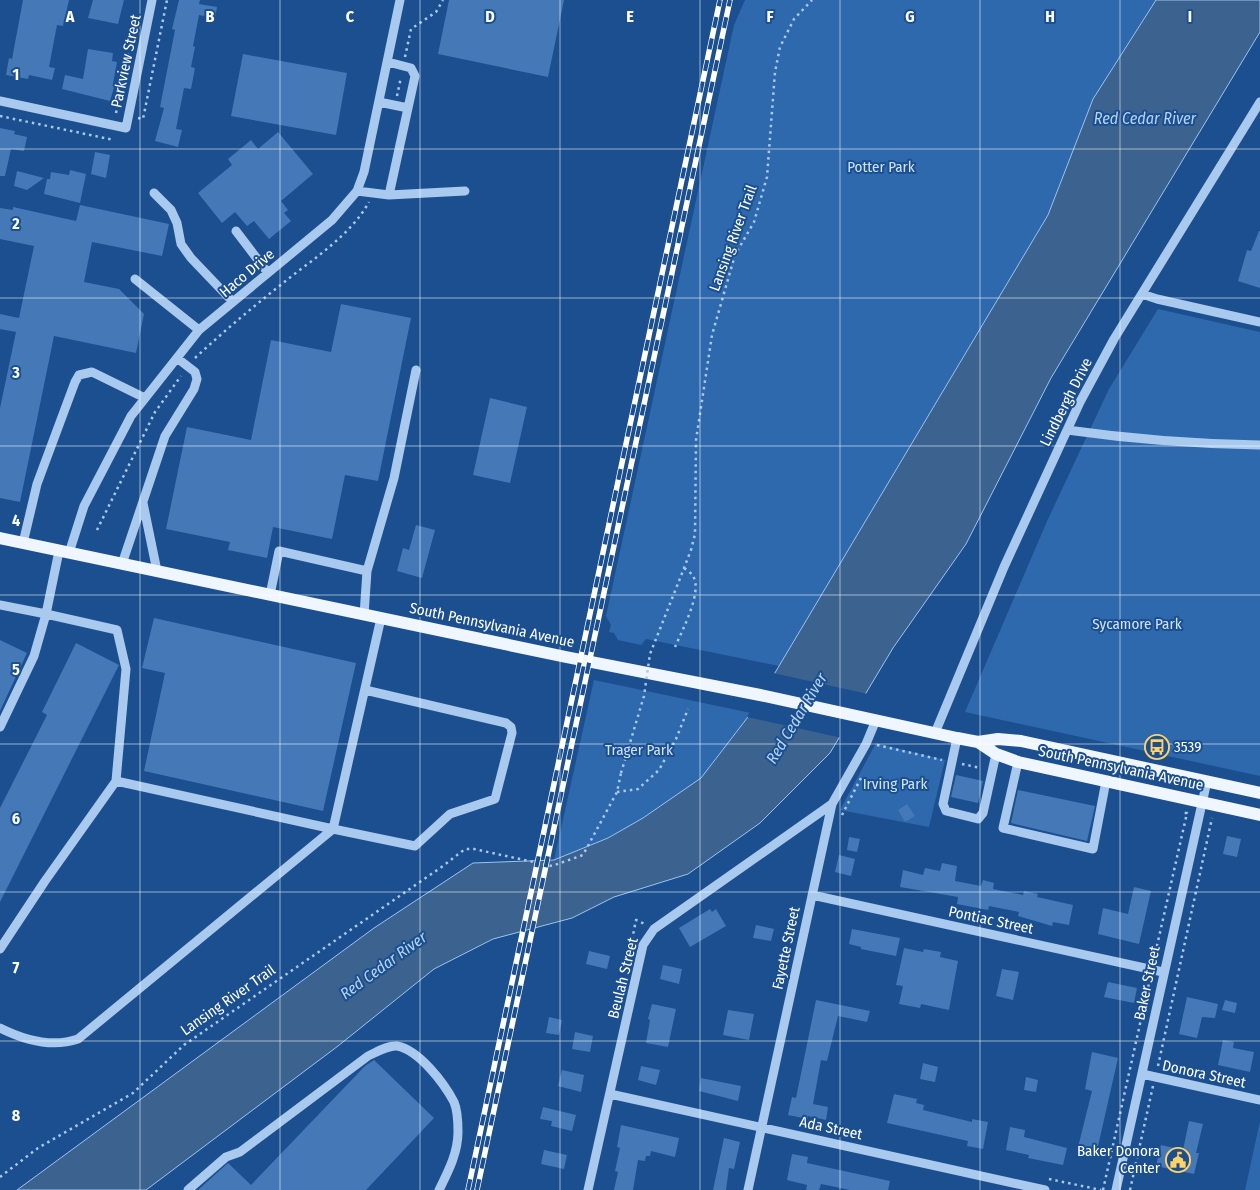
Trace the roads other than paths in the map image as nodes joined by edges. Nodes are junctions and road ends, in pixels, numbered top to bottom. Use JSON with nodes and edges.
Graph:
{"nodes":[{"id":1,"x":152,"y":0,"type":"edge"},
{"id":2,"x":400,"y":0,"type":"edge"},
{"id":3,"x":388,"y":62,"type":"junction"},
{"id":4,"x":0,"y":102,"type":"edge"},
{"id":5,"x":379,"y":102,"type":"junction"},
{"id":6,"x":1260,"y":102,"type":"edge"},
{"id":7,"x":408,"y":108,"type":"junction"},
{"id":8,"x":358,"y":191,"type":"junction"},
{"id":9,"x":465,"y":191,"type":"dead end"},
{"id":10,"x":154,"y":192,"type":"dead end"},
{"id":11,"x":389,"y":195,"type":"junction"},
{"id":12,"x":236,"y":232,"type":"dead end"},
{"id":13,"x":268,"y":273,"type":"junction"},
{"id":14,"x":135,"y":279,"type":"dead end"},
{"id":15,"x":1142,"y":294,"type":"junction"},
{"id":16,"x":233,"y":302,"type":"junction"},
{"id":17,"x":1260,"y":322,"type":"edge"},
{"id":18,"x":199,"y":330,"type":"junction"},
{"id":19,"x":177,"y":358,"type":"junction"},
{"id":20,"x":416,"y":370,"type":"dead end"},
{"id":21,"x":145,"y":398,"type":"junction"},
{"id":22,"x":1067,"y":430,"type":"junction"},
{"id":23,"x":1260,"y":446,"type":"edge"},
{"id":24,"x":143,"y":502,"type":"junction"},
{"id":25,"x":0,"y":538,"type":"edge"},
{"id":26,"x":23,"y":543,"type":"junction"},
{"id":27,"x":64,"y":552,"type":"junction"},
{"id":28,"x":122,"y":564,"type":"junction"},
{"id":29,"x":367,"y":571,"type":"junction"},
{"id":30,"x":157,"y":572,"type":"junction"},
{"id":31,"x":270,"y":595,"type":"junction"},
{"id":32,"x":0,"y":605,"type":"edge"},
{"id":33,"x":46,"y":614,"type":"junction"},
{"id":34,"x":364,"y":614,"type":"junction"},
{"id":35,"x":381,"y":618,"type":"junction"},
{"id":36,"x":365,"y":690,"type":"junction"},
{"id":37,"x":876,"y":720,"type":"junction"},
{"id":38,"x":0,"y":727,"type":"edge"},
{"id":39,"x":935,"y":734,"type":"junction"},
{"id":40,"x":957,"y":738,"type":"junction"},
{"id":41,"x":978,"y":742,"type":"junction"},
{"id":42,"x":996,"y":754,"type":"junction"},
{"id":43,"x":1018,"y":762,"type":"junction"},
{"id":44,"x":116,"y":781,"type":"junction"},
{"id":45,"x":1106,"y":781,"type":"junction"},
{"id":46,"x":1207,"y":781,"type":"junction"},
{"id":47,"x":1260,"y":793,"type":"edge"},
{"id":48,"x":1202,"y":802,"type":"junction"},
{"id":49,"x":832,"y":804,"type":"junction"},
{"id":50,"x":1260,"y":815,"type":"edge"},
{"id":51,"x":334,"y":829,"type":"junction"},
{"id":52,"x":812,"y":894,"type":"junction"},
{"id":53,"x":0,"y":949,"type":"edge"},
{"id":54,"x":1164,"y":972,"type":"junction"},
{"id":55,"x":0,"y":1028,"type":"edge"},
{"id":56,"x":1142,"y":1074,"type":"junction"},
{"id":57,"x":610,"y":1094,"type":"junction"},
{"id":58,"x":1260,"y":1100,"type":"edge"},
{"id":59,"x":761,"y":1127,"type":"junction"},
{"id":60,"x":188,"y":1190,"type":"edge"},
{"id":61,"x":439,"y":1190,"type":"edge"},
{"id":62,"x":588,"y":1190,"type":"edge"},
{"id":63,"x":748,"y":1190,"type":"edge"},
{"id":64,"x":1045,"y":1190,"type":"edge"},
{"id":65,"x":1116,"y":1190,"type":"edge"}],
"edges":[{"from":1,"to":4,"type":"street","name":"Parkview Street"},
{"from":2,"to":3,"type":"street","name":"Haco Drive"},
{"from":3,"to":5,"type":"street","name":"Haco Drive"},
{"from":3,"to":7,"type":"street"},
{"from":5,"to":7,"type":"street"},
{"from":5,"to":8,"type":"street","name":"Haco Drive"},
{"from":6,"to":15,"type":"street","name":"Lindbergh Drive"},
{"from":7,"to":11,"type":"street"},
{"from":8,"to":11,"type":"street"},
{"from":8,"to":13,"type":"street","name":"Haco Drive"},
{"from":9,"to":11,"type":"street"},
{"from":10,"to":16,"type":"street"},
{"from":12,"to":13,"type":"street"},
{"from":13,"to":16,"type":"street","name":"Haco Drive"},
{"from":14,"to":18,"type":"street"},
{"from":15,"to":17,"type":"street"},
{"from":15,"to":22,"type":"street","name":"Lindbergh Drive"},
{"from":16,"to":18,"type":"street","name":"Haco Drive"},
{"from":18,"to":19,"type":"street","name":"Haco Drive"},
{"from":19,"to":21,"type":"street","name":"Haco Drive"},
{"from":19,"to":24,"type":"street"},
{"from":20,"to":29,"type":"street"},
{"from":21,"to":26,"type":"street"},
{"from":21,"to":27,"type":"street","name":"Haco Drive"},
{"from":22,"to":23,"type":"street"},
{"from":22,"to":39,"type":"street","name":"Lindbergh Drive"},
{"from":24,"to":28,"type":"street"},
{"from":24,"to":30,"type":"street"},
{"from":25,"to":26,"type":"main road","name":"South Pennsylvania Avenue"},
{"from":26,"to":27,"type":"main road","name":"South Pennsylvania Avenue"},
{"from":27,"to":28,"type":"main road","name":"South Pennsylvania Avenue"},
{"from":27,"to":33,"type":"street","name":"Haco Drive"},
{"from":28,"to":30,"type":"main road","name":"South Pennsylvania Avenue"},
{"from":29,"to":31,"type":"street"},
{"from":29,"to":34,"type":"street"},
{"from":30,"to":31,"type":"main road","name":"South Pennsylvania Avenue"},
{"from":31,"to":34,"type":"main road","name":"South Pennsylvania Avenue"},
{"from":32,"to":33,"type":"street"},
{"from":33,"to":38,"type":"street","name":"Haco Drive"},
{"from":33,"to":44,"type":"street"},
{"from":34,"to":35,"type":"main road","name":"South Pennsylvania Avenue"},
{"from":35,"to":36,"type":"street"},
{"from":35,"to":37,"type":"main road","name":"South Pennsylvania Avenue"},
{"from":36,"to":51,"type":"street"},
{"from":36,"to":51,"type":"street"},
{"from":37,"to":39,"type":"main road","name":"South Pennsylvania Avenue"},
{"from":37,"to":49,"type":"street","name":"Fayette Street"},
{"from":39,"to":40,"type":"main road","name":"South Pennsylvania Avenue"},
{"from":40,"to":41,"type":"main road","name":"South Pennsylvania Avenue"},
{"from":40,"to":42,"type":"street"},
{"from":41,"to":42,"type":"main road","name":"South Pennsylvania Avenue"},
{"from":41,"to":46,"type":"main road","name":"South Pennsylvania Avenue"},
{"from":42,"to":43,"type":"main road","name":"South Pennsylvania Avenue"},
{"from":43,"to":45,"type":"main road","name":"South Pennsylvania Avenue"},
{"from":43,"to":45,"type":"street"},
{"from":44,"to":51,"type":"street"},
{"from":44,"to":53,"type":"street"},
{"from":45,"to":48,"type":"main road","name":"South Pennsylvania Avenue"},
{"from":46,"to":47,"type":"main road","name":"South Pennsylvania Avenue"},
{"from":46,"to":48,"type":"street","name":"Baker Street"},
{"from":48,"to":50,"type":"main road","name":"South Pennsylvania Avenue"},
{"from":48,"to":54,"type":"street","name":"Baker Street"},
{"from":49,"to":52,"type":"street","name":"Fayette Street"},
{"from":49,"to":57,"type":"street","name":"Beulah Street"},
{"from":51,"to":55,"type":"street"},
{"from":52,"to":54,"type":"street","name":"Pontiac Street"},
{"from":52,"to":59,"type":"street","name":"Fayette Street"},
{"from":54,"to":56,"type":"street","name":"Baker Street"},
{"from":56,"to":58,"type":"street","name":"Donora Street"},
{"from":56,"to":65,"type":"street","name":"Baker Street"},
{"from":57,"to":59,"type":"street","name":"Ada Street"},
{"from":57,"to":62,"type":"street","name":"Beulah Street"},
{"from":59,"to":63,"type":"street","name":"Fayette Street"},
{"from":59,"to":64,"type":"street","name":"Ada Street"},
{"from":60,"to":61,"type":"street"}]}
